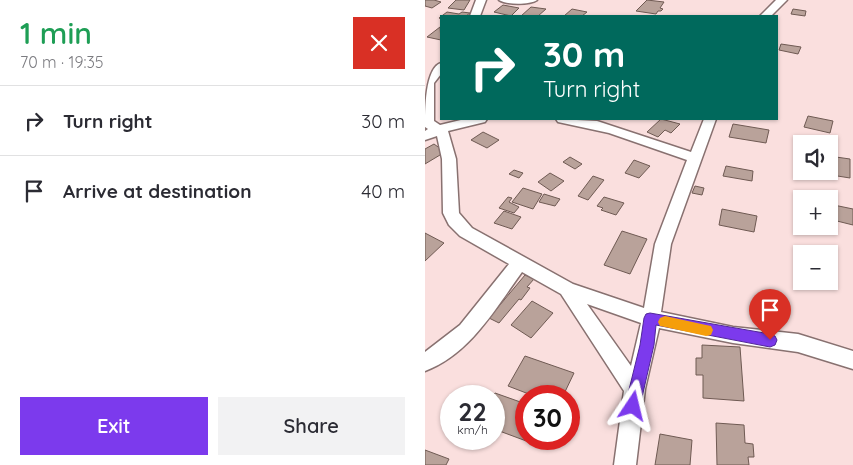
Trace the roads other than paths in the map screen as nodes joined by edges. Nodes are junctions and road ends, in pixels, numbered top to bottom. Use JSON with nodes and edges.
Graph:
{"nodes":[{"id":1,"x":481,"y":0,"type":"edge"},
{"id":2,"x":503,"y":0,"type":"edge"},
{"id":3,"x":532,"y":0,"type":"edge"},
{"id":4,"x":782,"y":0,"type":"edge"},
{"id":5,"x":475,"y":15,"type":"edge"},
{"id":6,"x":766,"y":15,"type":"edge"},
{"id":7,"x":440,"y":67,"type":"edge"},
{"id":8,"x":474,"y":120,"type":"edge"},
{"id":9,"x":570,"y":120,"type":"edge"},
{"id":10,"x":710,"y":120,"type":"edge"},
{"id":11,"x":428,"y":127,"type":"edge"},
{"id":12,"x":695,"y":158,"type":"junction"},
{"id":13,"x":520,"y":262,"type":"junction"},
{"id":14,"x":567,"y":288,"type":"junction"},
{"id":15,"x":650,"y":318,"type":"junction"},
{"id":16,"x":853,"y":360,"type":"edge"},
{"id":17,"x":425,"y":362,"type":"edge"},
{"id":18,"x":635,"y":389,"type":"junction"},
{"id":19,"x":625,"y":465,"type":"edge"}],
"edges":[{"from":1,"to":5,"type":"street"},
{"from":2,"to":3,"type":"street"},
{"from":4,"to":6,"type":"street"},
{"from":7,"to":11,"type":"street"},
{"from":8,"to":11,"type":"street"},
{"from":9,"to":12,"type":"street"},
{"from":10,"to":12,"type":"street"},
{"from":11,"to":13,"type":"street"},
{"from":12,"to":15,"type":"street"},
{"from":13,"to":14,"type":"street"},
{"from":13,"to":17,"type":"street"},
{"from":14,"to":15,"type":"street"},
{"from":14,"to":18,"type":"street"},
{"from":15,"to":16,"type":"street"},
{"from":15,"to":18,"type":"street"},
{"from":18,"to":19,"type":"street"}]}
